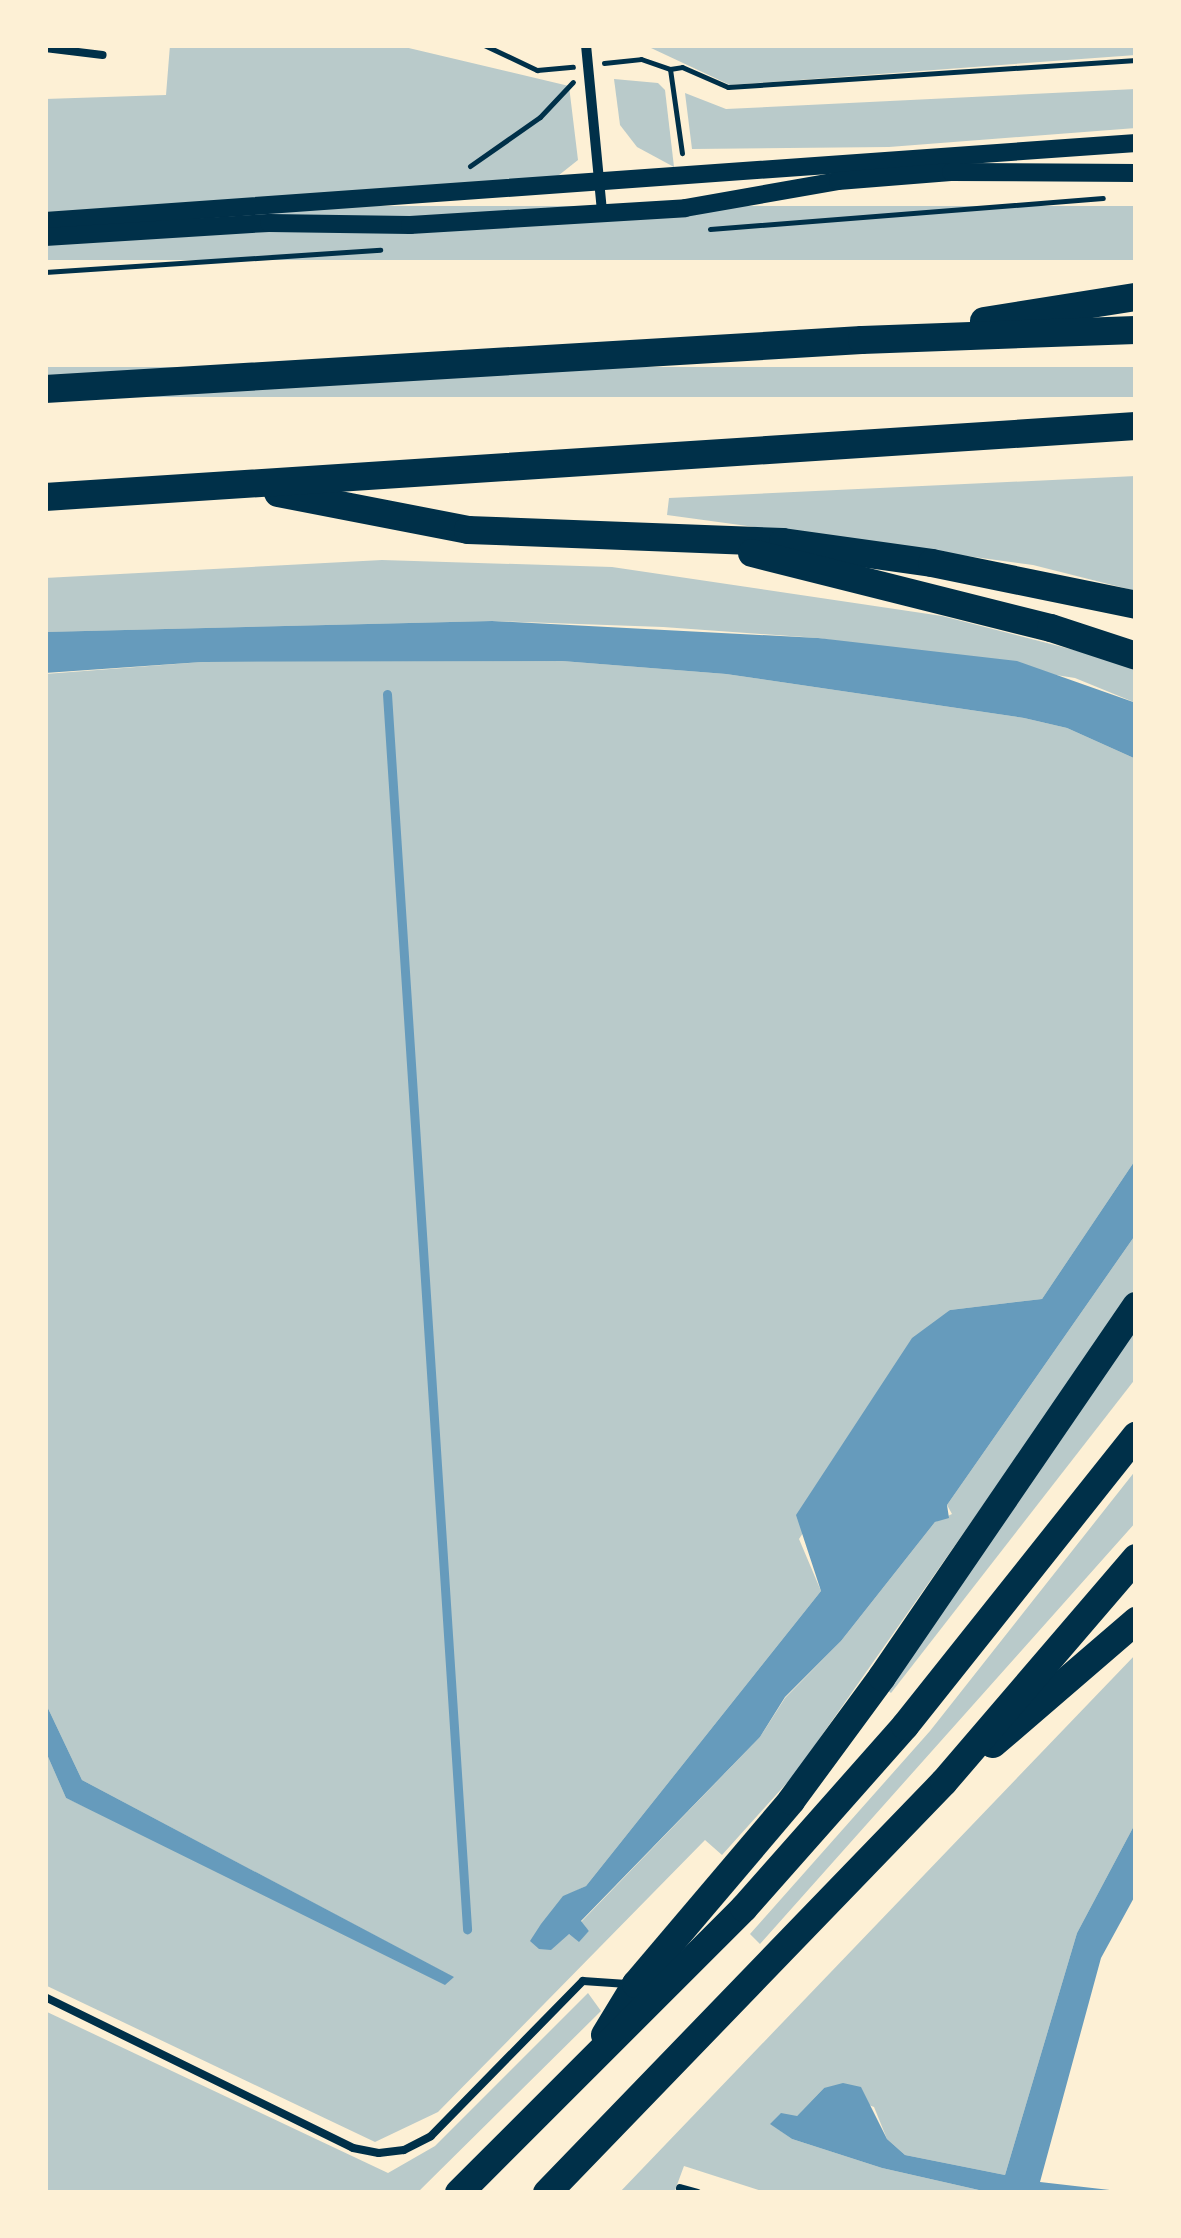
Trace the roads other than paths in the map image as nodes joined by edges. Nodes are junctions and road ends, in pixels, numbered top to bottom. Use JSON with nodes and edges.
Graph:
{"nodes":[{"id":1,"x":586,"y":45,"type":"edge"},
{"id":2,"x":45,"y":48,"type":"edge"},
{"id":3,"x":102,"y":55,"type":"dead end"},
{"id":4,"x":1136,"y":143,"type":"edge"},
{"id":5,"x":1136,"y":173,"type":"edge"},
{"id":6,"x":600,"y":182,"type":"junction"},
{"id":7,"x":602,"y":212,"type":"junction"},
{"id":8,"x":45,"y":221,"type":"edge"},
{"id":9,"x":45,"y":237,"type":"edge"},
{"id":10,"x":1136,"y":297,"type":"edge"},
{"id":11,"x":1136,"y":330,"type":"edge"},
{"id":12,"x":862,"y":340,"type":"junction"},
{"id":13,"x":45,"y":389,"type":"edge"},
{"id":14,"x":1136,"y":426,"type":"edge"},
{"id":15,"x":237,"y":484,"type":"junction"},
{"id":16,"x":45,"y":497,"type":"edge"},
{"id":17,"x":678,"y":535,"type":"junction"},
{"id":18,"x":1136,"y":604,"type":"edge"},
{"id":19,"x":1136,"y":656,"type":"edge"},
{"id":20,"x":1136,"y":1306,"type":"edge"},
{"id":21,"x":1136,"y":1436,"type":"edge"},
{"id":22,"x":1136,"y":1558,"type":"edge"},
{"id":23,"x":1136,"y":1621,"type":"edge"},
{"id":24,"x":944,"y":1782,"type":"junction"},
{"id":25,"x":636,"y":1984,"type":"junction"},
{"id":26,"x":45,"y":1997,"type":"edge"},
{"id":27,"x":584,"y":2071,"type":"junction"},
{"id":28,"x":680,"y":2188,"type":"dead end"},
{"id":29,"x":459,"y":2193,"type":"edge"},
{"id":30,"x":547,"y":2193,"type":"edge"},
{"id":31,"x":697,"y":2193,"type":"edge"}],
"edges":[{"from":1,"to":6,"type":"street"},
{"from":2,"to":3,"type":"lane"},
{"from":4,"to":6,"type":"street"},
{"from":5,"to":7,"type":"street"},
{"from":6,"to":7,"type":"street"},
{"from":6,"to":8,"type":"street"},
{"from":7,"to":9,"type":"street"},
{"from":10,"to":12,"type":"highway"},
{"from":11,"to":12,"type":"highway"},
{"from":12,"to":13,"type":"highway"},
{"from":14,"to":15,"type":"highway"},
{"from":15,"to":16,"type":"highway"},
{"from":15,"to":17,"type":"highway"},
{"from":17,"to":18,"type":"highway"},
{"from":17,"to":19,"type":"highway"},
{"from":20,"to":25,"type":"highway"},
{"from":21,"to":27,"type":"highway"},
{"from":22,"to":24,"type":"highway"},
{"from":23,"to":24,"type":"highway"},
{"from":24,"to":30,"type":"highway"},
{"from":25,"to":26,"type":"lane"},
{"from":25,"to":27,"type":"highway"},
{"from":27,"to":29,"type":"highway"},
{"from":28,"to":31,"type":"lane"}]}
